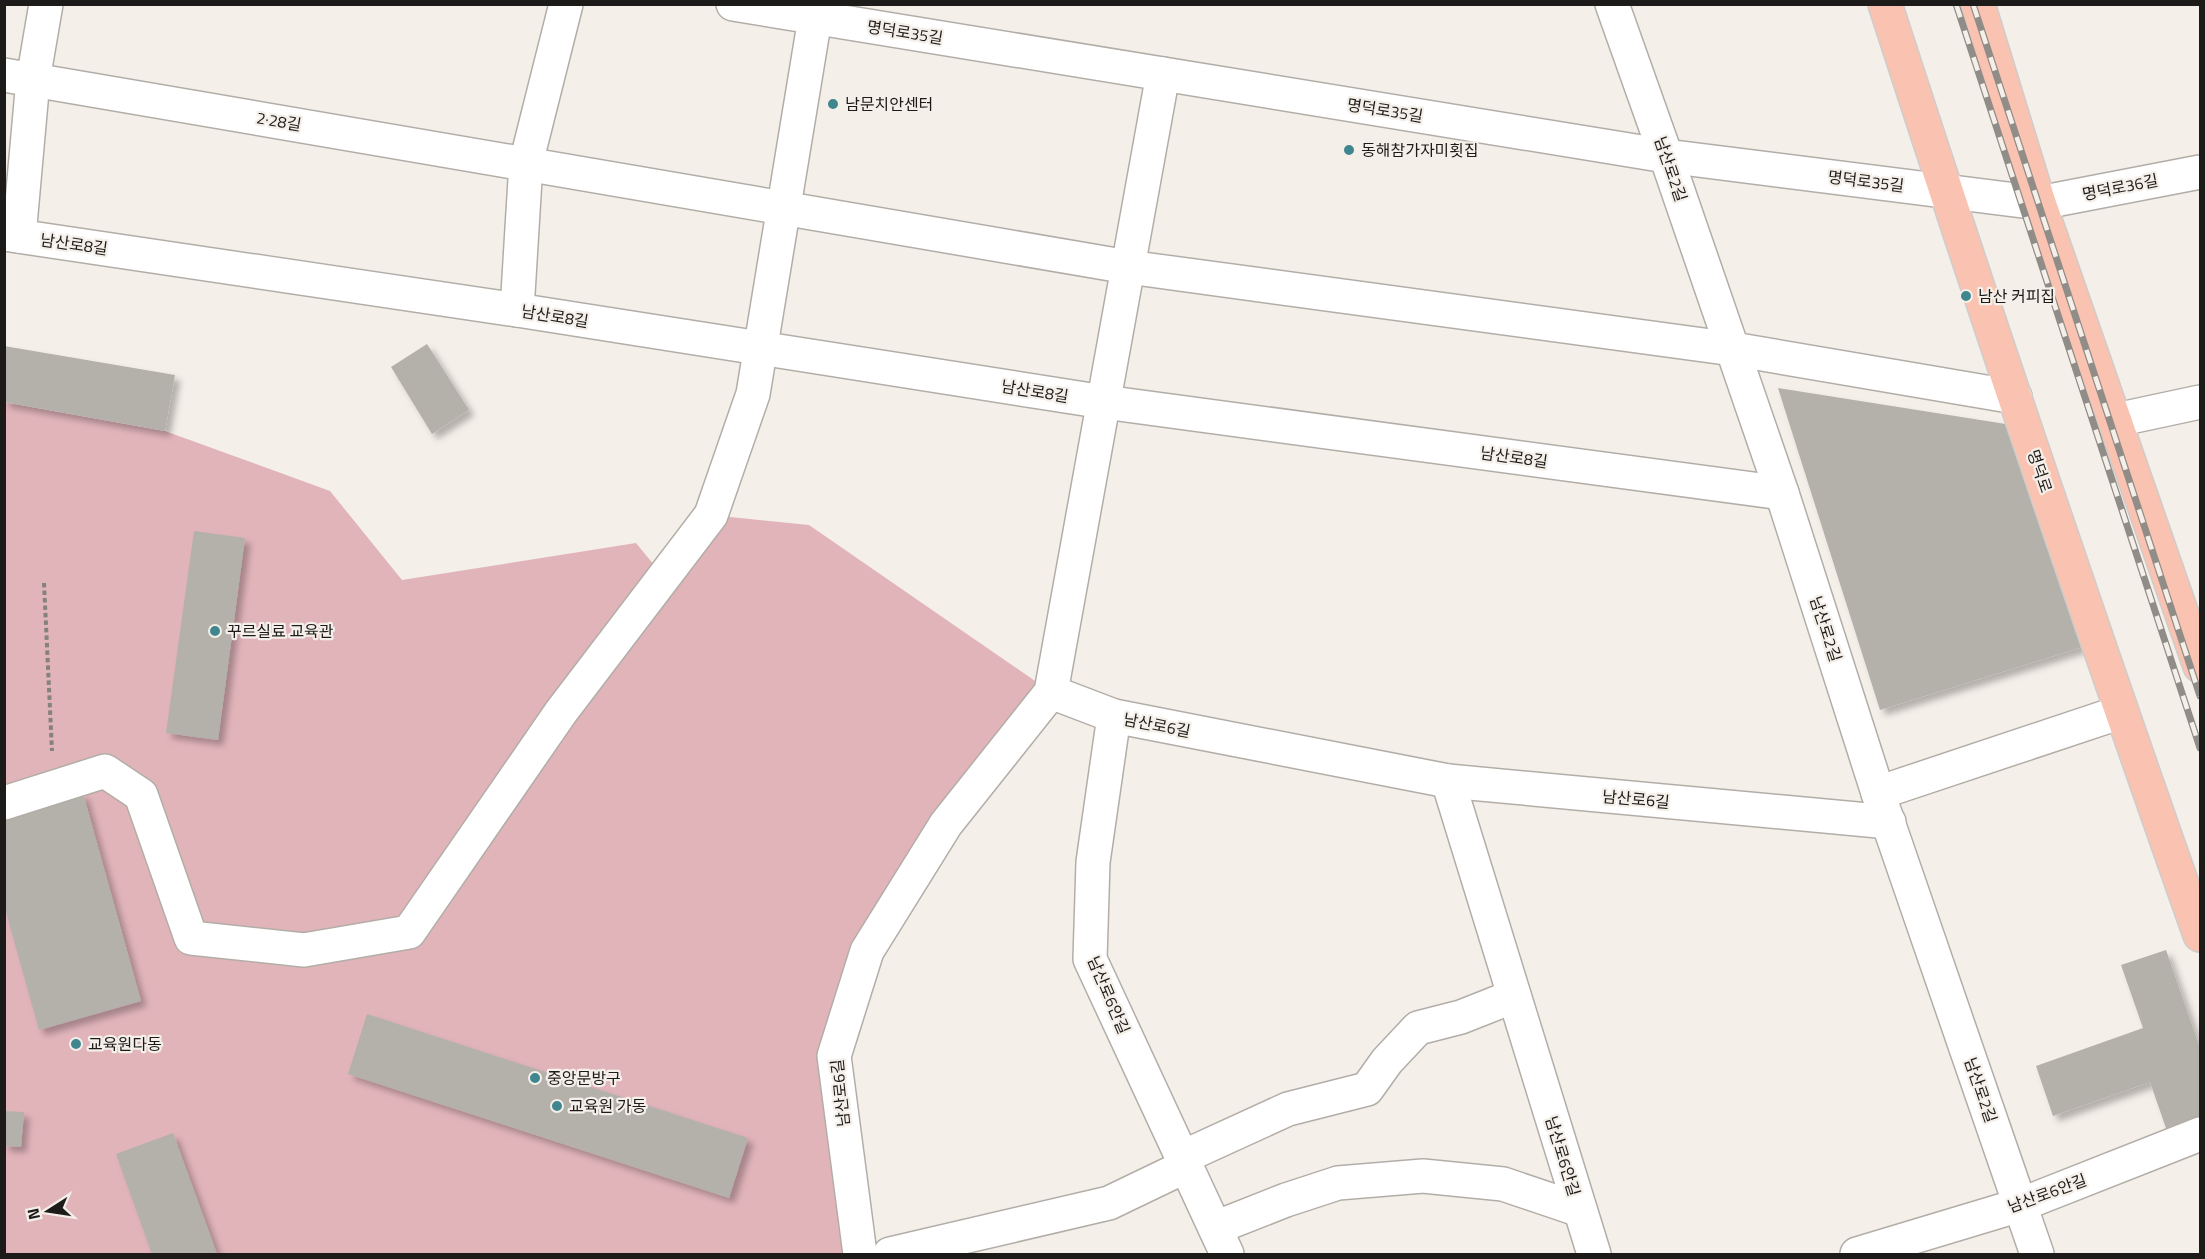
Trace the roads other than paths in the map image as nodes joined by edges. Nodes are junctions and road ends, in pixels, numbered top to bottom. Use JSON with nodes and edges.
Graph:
{"nodes":[{"id":1,"x":46,"y":4,"type":"edge"},
{"id":2,"x":566,"y":4,"type":"edge"},
{"id":3,"x":733,"y":4,"type":"edge"},
{"id":4,"x":1612,"y":4,"type":"edge"},
{"id":5,"x":1886,"y":4,"type":"edge"},
{"id":6,"x":1978,"y":4,"type":"edge"},
{"id":7,"x":814,"y":18,"type":"junction"},
{"id":8,"x":1163,"y":74,"type":"junction"},
{"id":9,"x":19,"y":77,"type":"edge"},
{"id":10,"x":1666,"y":156,"type":"junction"},
{"id":11,"x":526,"y":163,"type":"junction"},
{"id":12,"x":2200,"y":172,"type":"edge"},
{"id":13,"x":1946,"y":191,"type":"junction"},
{"id":14,"x":2039,"y":203,"type":"junction"},
{"id":15,"x":785,"y":207,"type":"junction"},
{"id":16,"x":12,"y":235,"type":"edge"},
{"id":17,"x":1128,"y":267,"type":"junction"},
{"id":18,"x":517,"y":310,"type":"junction"},
{"id":19,"x":762,"y":349,"type":"junction"},
{"id":20,"x":1732,"y":349,"type":"junction"},
{"id":21,"x":2014,"y":397,"type":"junction"},
{"id":22,"x":1104,"y":402,"type":"junction"},
{"id":23,"x":2200,"y":402,"type":"edge"},
{"id":24,"x":2116,"y":420,"type":"junction"},
{"id":25,"x":1782,"y":493,"type":"junction"},
{"id":26,"x":2200,"y":666,"type":"edge"},
{"id":27,"x":1051,"y":692,"type":"junction"},
{"id":28,"x":2121,"y":712,"type":"junction"},
{"id":29,"x":1114,"y":716,"type":"junction"},
{"id":30,"x":1448,"y":781,"type":"junction"},
{"id":31,"x":4,"y":803,"type":"edge"},
{"id":32,"x":1883,"y":807,"type":"junction"},
{"id":33,"x":2200,"y":935,"type":"edge"},
{"id":34,"x":1514,"y":996,"type":"junction"},
{"id":35,"x":2200,"y":1134,"type":"edge"},
{"id":36,"x":1184,"y":1162,"type":"junction"},
{"id":37,"x":2020,"y":1205,"type":"junction"},
{"id":38,"x":1580,"y":1210,"type":"junction"},
{"id":39,"x":1221,"y":1241,"type":"edge"},
{"id":40,"x":860,"y":1254,"type":"edge"},
{"id":41,"x":890,"y":1254,"type":"edge"},
{"id":42,"x":1594,"y":1254,"type":"edge"},
{"id":43,"x":1857,"y":1254,"type":"edge"},
{"id":44,"x":2037,"y":1254,"type":"edge"}],
"edges":[{"from":1,"to":9,"type":"street"},
{"from":2,"to":11,"type":"street"},
{"from":3,"to":7,"type":"street","name":"명덕로35길"},
{"from":4,"to":10,"type":"street","name":"남산로2길"},
{"from":5,"to":13,"type":"main road","name":"명덕로"},
{"from":6,"to":14,"type":"main road"},
{"from":7,"to":8,"type":"street","name":"명덕로35길"},
{"from":7,"to":15,"type":"street"},
{"from":8,"to":10,"type":"street","name":"명덕로35길"},
{"from":8,"to":17,"type":"street"},
{"from":9,"to":11,"type":"street","name":"2·28길"},
{"from":9,"to":16,"type":"street"},
{"from":10,"to":13,"type":"street","name":"명덕로35길"},
{"from":10,"to":20,"type":"street","name":"남산로2길"},
{"from":11,"to":15,"type":"street","name":"2·28길"},
{"from":11,"to":18,"type":"street"},
{"from":12,"to":14,"type":"street","name":"명덕로36길"},
{"from":13,"to":14,"type":"street","name":"명덕로35길"},
{"from":13,"to":21,"type":"main road","name":"명덕로"},
{"from":14,"to":24,"type":"main road"},
{"from":15,"to":17,"type":"street","name":"2·28길"},
{"from":15,"to":19,"type":"street"},
{"from":16,"to":18,"type":"street","name":"남산로8길"},
{"from":17,"to":20,"type":"street","name":"2·28길"},
{"from":17,"to":22,"type":"street"},
{"from":18,"to":19,"type":"street","name":"남산로8길"},
{"from":19,"to":22,"type":"street","name":"남산로8길"},
{"from":19,"to":31,"type":"street"},
{"from":20,"to":21,"type":"street","name":"2·28길"},
{"from":20,"to":25,"type":"street","name":"남산로2길"},
{"from":21,"to":28,"type":"main road","name":"명덕로"},
{"from":22,"to":25,"type":"street","name":"남산로8길"},
{"from":22,"to":27,"type":"street"},
{"from":23,"to":24,"type":"street"},
{"from":24,"to":26,"type":"main road"},
{"from":25,"to":32,"type":"street","name":"남산로2길"},
{"from":27,"to":29,"type":"street","name":"남산로6길"},
{"from":27,"to":40,"type":"street","name":"남산로6길"},
{"from":28,"to":32,"type":"street"},
{"from":28,"to":33,"type":"main road","name":"명덕로"},
{"from":29,"to":30,"type":"street","name":"남산로6길"},
{"from":29,"to":36,"type":"street","name":"남산로6안길"},
{"from":30,"to":32,"type":"street","name":"남산로6길"},
{"from":30,"to":34,"type":"street","name":"남산로6안길"},
{"from":32,"to":37,"type":"street","name":"남산로2길"},
{"from":34,"to":36,"type":"street"},
{"from":34,"to":38,"type":"street","name":"남산로6안길"},
{"from":35,"to":37,"type":"street","name":"남산로6안길"},
{"from":36,"to":39,"type":"street","name":"남산로6안길"},
{"from":36,"to":41,"type":"street"},
{"from":37,"to":43,"type":"street","name":"남산로6안길"},
{"from":37,"to":44,"type":"street","name":"남산로2길"},
{"from":38,"to":39,"type":"street"},
{"from":38,"to":42,"type":"street","name":"남산로6안길"}]}
